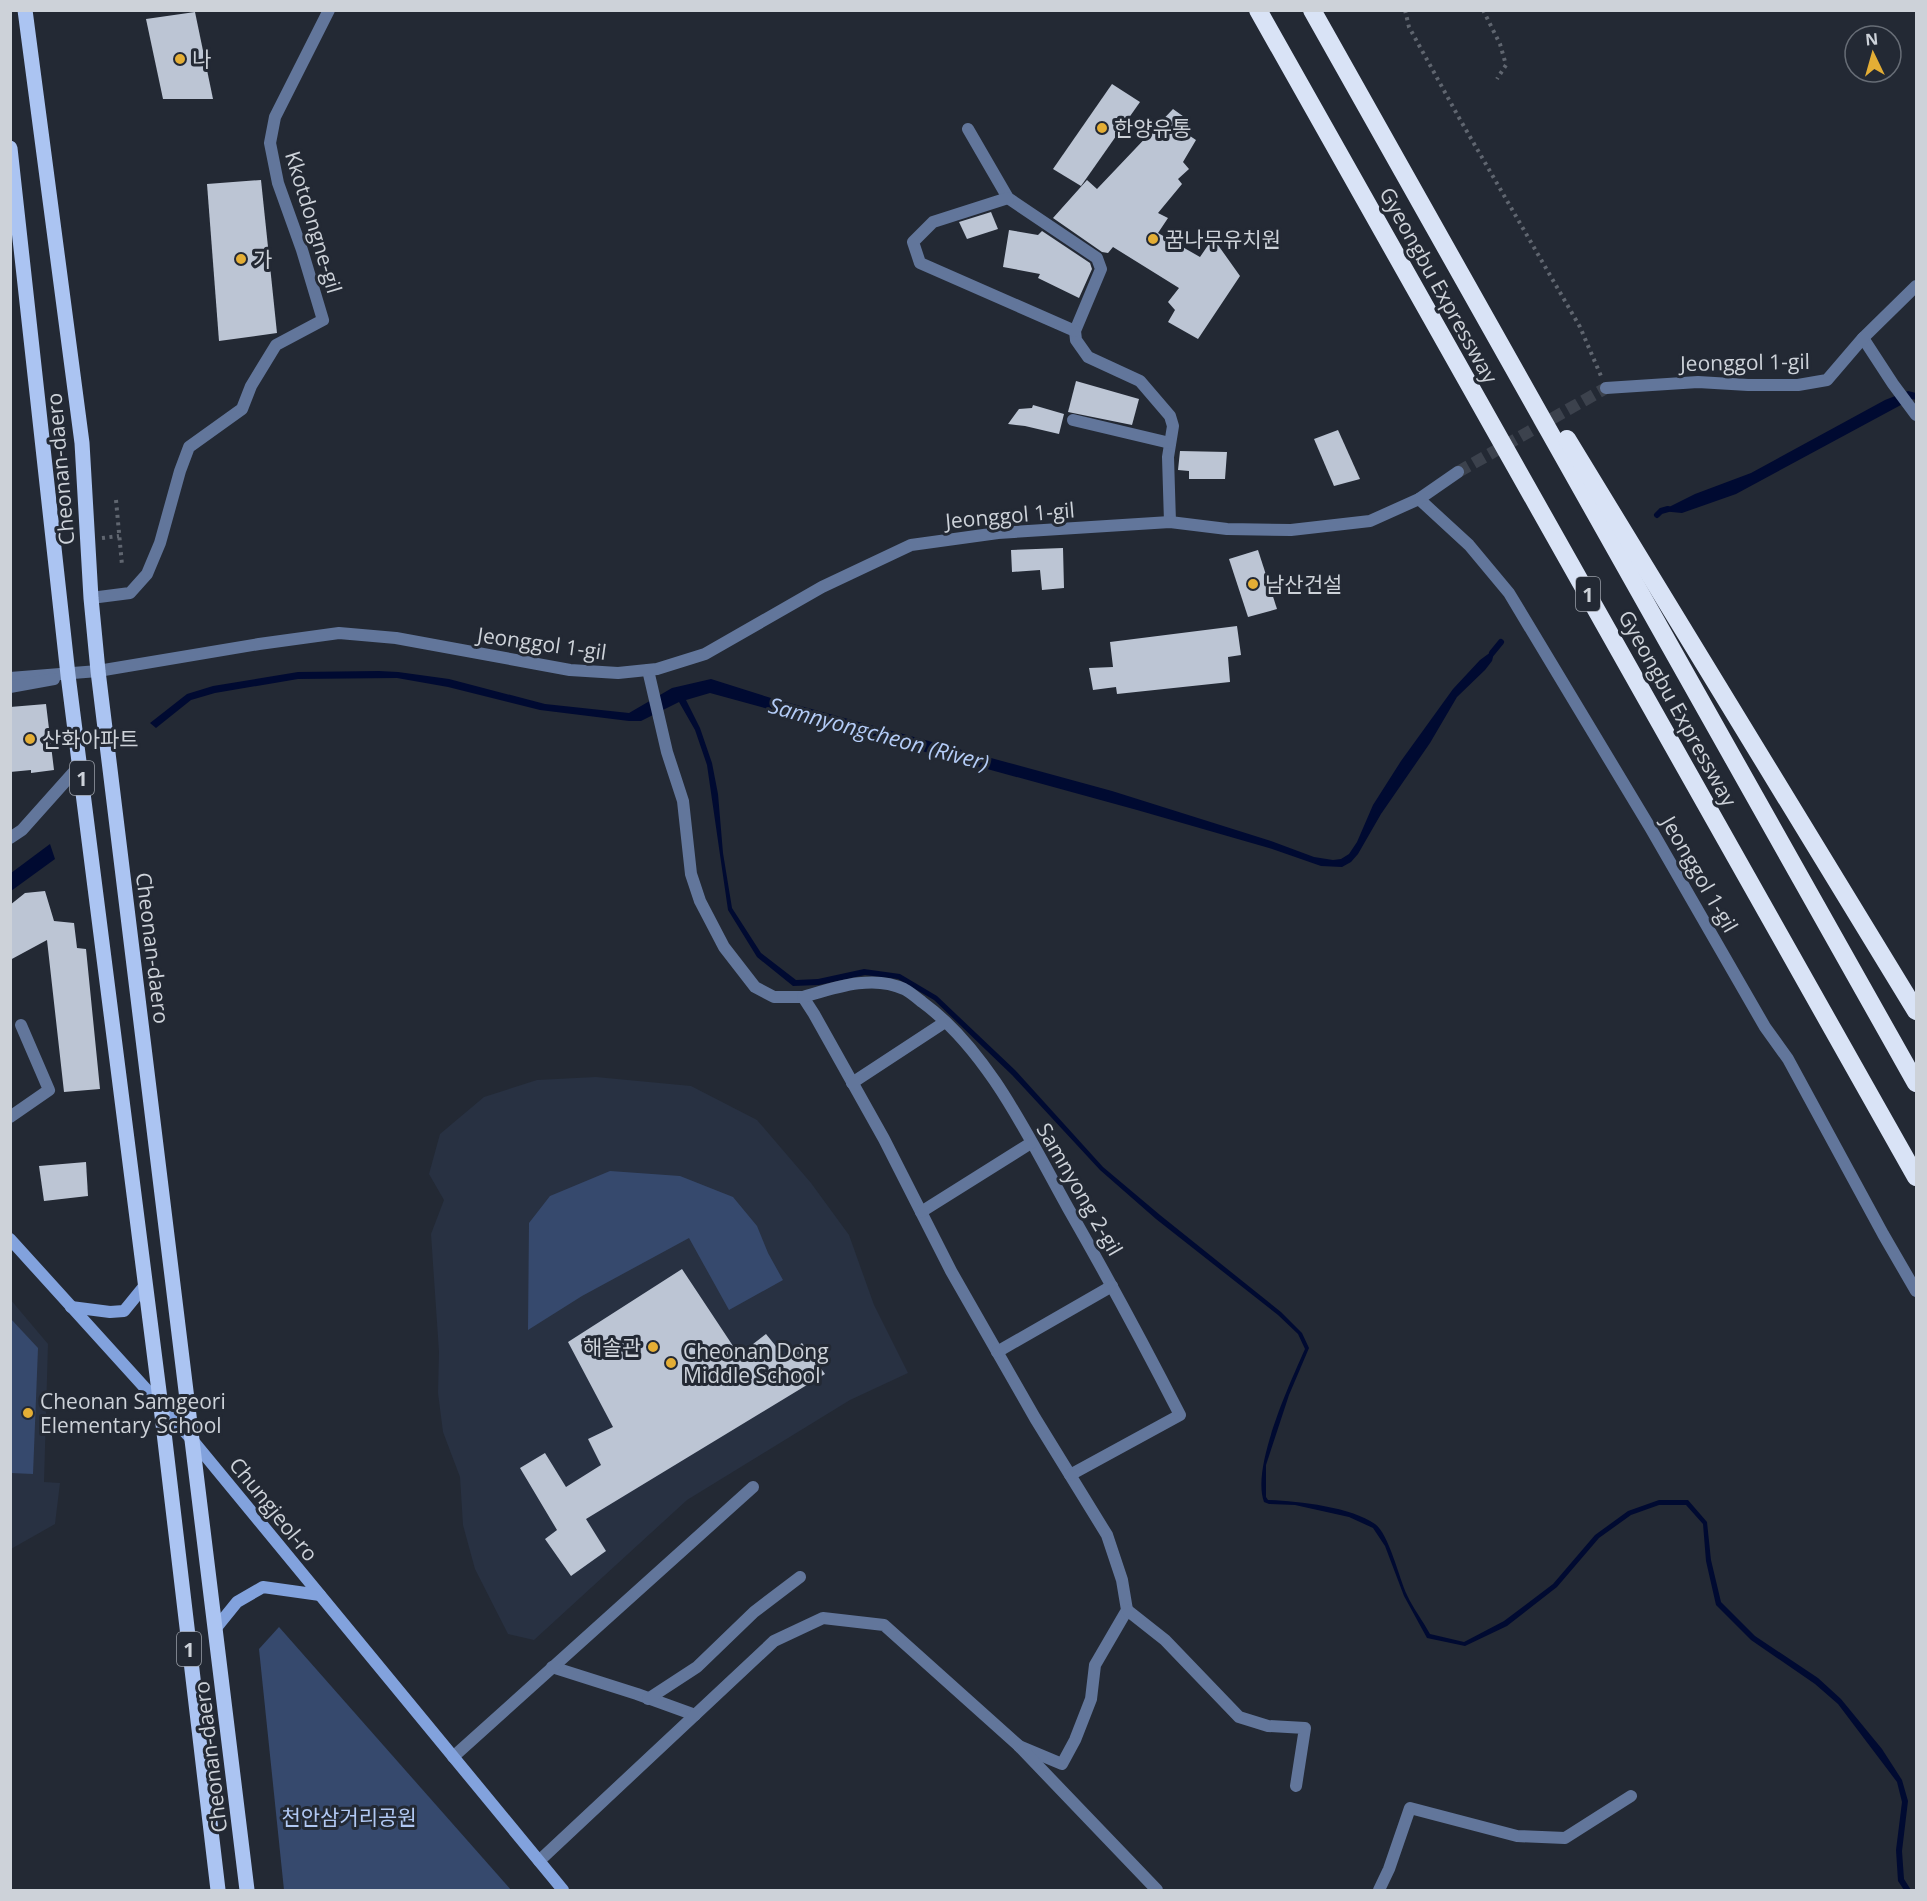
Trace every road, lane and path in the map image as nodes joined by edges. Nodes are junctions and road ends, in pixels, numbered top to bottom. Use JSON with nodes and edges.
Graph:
{"nodes":[{"id":1,"x":25,"y":10,"type":"edge"},
{"id":2,"x":329,"y":10,"type":"edge"},
{"id":3,"x":1258,"y":10,"type":"edge"},
{"id":4,"x":1312,"y":10,"type":"edge"},
{"id":5,"x":1405,"y":10,"type":"edge"},
{"id":6,"x":1483,"y":10,"type":"edge"},
{"id":7,"x":1497,"y":79,"type":"dead end"},
{"id":8,"x":1367,"y":107,"type":"junction"},
{"id":9,"x":968,"y":129,"type":"dead end"},
{"id":10,"x":10,"y":148,"type":"edge"},
{"id":11,"x":1008,"y":198,"type":"junction"},
{"id":12,"x":1917,"y":286,"type":"edge"},
{"id":13,"x":1075,"y":331,"type":"junction"},
{"id":14,"x":1863,"y":338,"type":"junction"},
{"id":15,"x":1606,"y":388,"type":"joint"},
{"id":16,"x":1917,"y":415,"type":"edge"},
{"id":17,"x":1073,"y":420,"type":"dead end"},
{"id":18,"x":1170,"y":443,"type":"junction"},
{"id":19,"x":1458,"y":472,"type":"tunnel mouth"},
{"id":20,"x":1419,"y":499,"type":"junction"},
{"id":21,"x":116,"y":500,"type":"dead end"},
{"id":22,"x":1170,"y":522,"type":"junction"},
{"id":23,"x":122,"y":565,"type":"dead end"},
{"id":24,"x":91,"y":598,"type":"junction"},
{"id":25,"x":648,"y":670,"type":"junction"},
{"id":26,"x":98,"y":671,"type":"junction"},
{"id":27,"x":68,"y":675,"type":"junction"},
{"id":28,"x":10,"y":678,"type":"edge"},
{"id":29,"x":10,"y":687,"type":"edge"},
{"id":30,"x":80,"y":765,"type":"junction"},
{"id":31,"x":10,"y":838,"type":"edge"},
{"id":32,"x":803,"y":997,"type":"junction"},
{"id":33,"x":1917,"y":1011,"type":"edge"},
{"id":34,"x":945,"y":1022,"type":"junction"},
{"id":35,"x":21,"y":1025,"type":"dead end"},
{"id":36,"x":852,"y":1083,"type":"junction"},
{"id":37,"x":1917,"y":1083,"type":"edge"},
{"id":38,"x":10,"y":1117,"type":"edge"},
{"id":39,"x":1031,"y":1143,"type":"junction"},
{"id":40,"x":1917,"y":1178,"type":"edge"},
{"id":41,"x":921,"y":1212,"type":"junction"},
{"id":42,"x":10,"y":1239,"type":"edge"},
{"id":43,"x":146,"y":1284,"type":"junction"},
{"id":44,"x":1112,"y":1286,"type":"junction"},
{"id":45,"x":1917,"y":1291,"type":"edge"},
{"id":46,"x":71,"y":1307,"type":"junction"},
{"id":47,"x":997,"y":1352,"type":"junction"},
{"id":48,"x":161,"y":1407,"type":"junction"},
{"id":49,"x":194,"y":1442,"type":"junction"},
{"id":50,"x":1070,"y":1475,"type":"junction"},
{"id":51,"x":753,"y":1487,"type":"dead end"},
{"id":52,"x":800,"y":1576,"type":"dead end"},
{"id":53,"x":320,"y":1595,"type":"junction"},
{"id":54,"x":1127,"y":1610,"type":"junction"},
{"id":55,"x":216,"y":1628,"type":"junction"},
{"id":56,"x":552,"y":1667,"type":"junction"},
{"id":57,"x":648,"y":1699,"type":"junction"},
{"id":58,"x":695,"y":1715,"type":"junction"},
{"id":59,"x":1018,"y":1745,"type":"junction"},
{"id":60,"x":453,"y":1757,"type":"junction"},
{"id":61,"x":1296,"y":1786,"type":"dead end"},
{"id":62,"x":1631,"y":1796,"type":"dead end"},
{"id":63,"x":539,"y":1862,"type":"junction"},
{"id":64,"x":218,"y":1890,"type":"edge"},
{"id":65,"x":248,"y":1890,"type":"edge"},
{"id":66,"x":563,"y":1890,"type":"edge"},
{"id":67,"x":1157,"y":1890,"type":"edge"},
{"id":68,"x":1379,"y":1890,"type":"edge"}],
"edges":[{"from":1,"to":24,"type":"main road","name":"Cheonan-daero","number":"1"},
{"from":2,"to":24,"type":"street","name":"Kkotdongne-gil"},
{"from":3,"to":40,"type":"highway","name":"Gyeongbu Expressway","number":"1"},
{"from":4,"to":8,"type":"highway","name":"Gyeongbu Expressway","number":"1"},
{"from":5,"to":15,"type":"path"},
{"from":6,"to":7,"type":"path"},
{"from":8,"to":33,"type":"highway"},
{"from":8,"to":37,"type":"highway","name":"Gyeongbu Expressway","number":"1"},
{"from":9,"to":11,"type":"street"},
{"from":10,"to":27,"type":"main road","name":"Cheonan-daero","number":"1"},
{"from":11,"to":13,"type":"street"},
{"from":11,"to":13,"type":"street"},
{"from":12,"to":14,"type":"street","name":"Jeonggol 1-gil"},
{"from":13,"to":18,"type":"street"},
{"from":14,"to":15,"type":"street","name":"Jeonggol 1-gil"},
{"from":14,"to":16,"type":"street"},
{"from":17,"to":18,"type":"street"},
{"from":18,"to":22,"type":"street"},
{"from":19,"to":20,"type":"street","name":"Jeonggol 1-gil"},
{"from":20,"to":22,"type":"street","name":"Jeonggol 1-gil"},
{"from":20,"to":45,"type":"street","name":"Jeonggol 1-gil"},
{"from":21,"to":23,"type":"path"},
{"from":22,"to":25,"type":"street","name":"Jeonggol 1-gil"},
{"from":24,"to":26,"type":"main road","name":"Cheonan-daero","number":"1"},
{"from":25,"to":26,"type":"street","name":"Jeonggol 1-gil"},
{"from":25,"to":32,"type":"street","name":"Samnyong 2-gil"},
{"from":26,"to":27,"type":"street","name":"Jeonggol 1-gil"},
{"from":26,"to":49,"type":"main road","name":"Cheonan-daero","number":"1"},
{"from":27,"to":28,"type":"street"},
{"from":27,"to":29,"type":"street"},
{"from":27,"to":30,"type":"main road","name":"Cheonan-daero","number":"1"},
{"from":30,"to":31,"type":"street"},
{"from":30,"to":43,"type":"main road","name":"Cheonan-daero","number":"1"},
{"from":32,"to":34,"type":"street","name":"Samnyong 2-gil"},
{"from":32,"to":36,"type":"street"},
{"from":34,"to":36,"type":"street"},
{"from":34,"to":39,"type":"street","name":"Samnyong 2-gil"},
{"from":35,"to":38,"type":"street"},
{"from":36,"to":41,"type":"street"},
{"from":39,"to":41,"type":"street"},
{"from":39,"to":44,"type":"street","name":"Samnyong 2-gil"},
{"from":41,"to":47,"type":"street"},
{"from":42,"to":46,"type":"street","name":"Chungjeol-ro"},
{"from":43,"to":46,"type":"street"},
{"from":43,"to":48,"type":"main road","name":"Cheonan-daero","number":"1"},
{"from":44,"to":47,"type":"street"},
{"from":44,"to":50,"type":"street","name":"Samnyong 2-gil"},
{"from":46,"to":48,"type":"street","name":"Chungjeol-ro"},
{"from":47,"to":50,"type":"street"},
{"from":48,"to":49,"type":"street","name":"Chungjeol-ro"},
{"from":48,"to":64,"type":"main road","name":"Cheonan-daero","number":"1"},
{"from":49,"to":53,"type":"street","name":"Chungjeol-ro"},
{"from":49,"to":55,"type":"main road","name":"Cheonan-daero","number":"1"},
{"from":50,"to":54,"type":"street"},
{"from":51,"to":56,"type":"street"},
{"from":52,"to":57,"type":"street"},
{"from":53,"to":55,"type":"street"},
{"from":53,"to":60,"type":"street","name":"Chungjeol-ro"},
{"from":54,"to":59,"type":"street"},
{"from":54,"to":61,"type":"street"},
{"from":55,"to":65,"type":"main road","name":"Cheonan-daero","number":"1"},
{"from":56,"to":57,"type":"street"},
{"from":56,"to":60,"type":"street"},
{"from":57,"to":58,"type":"street"},
{"from":58,"to":59,"type":"street"},
{"from":58,"to":63,"type":"street"},
{"from":59,"to":67,"type":"street"},
{"from":60,"to":63,"type":"street","name":"Chungjeol-ro"},
{"from":62,"to":68,"type":"street"},
{"from":63,"to":66,"type":"street","name":"Chungjeol-ro"}]}
